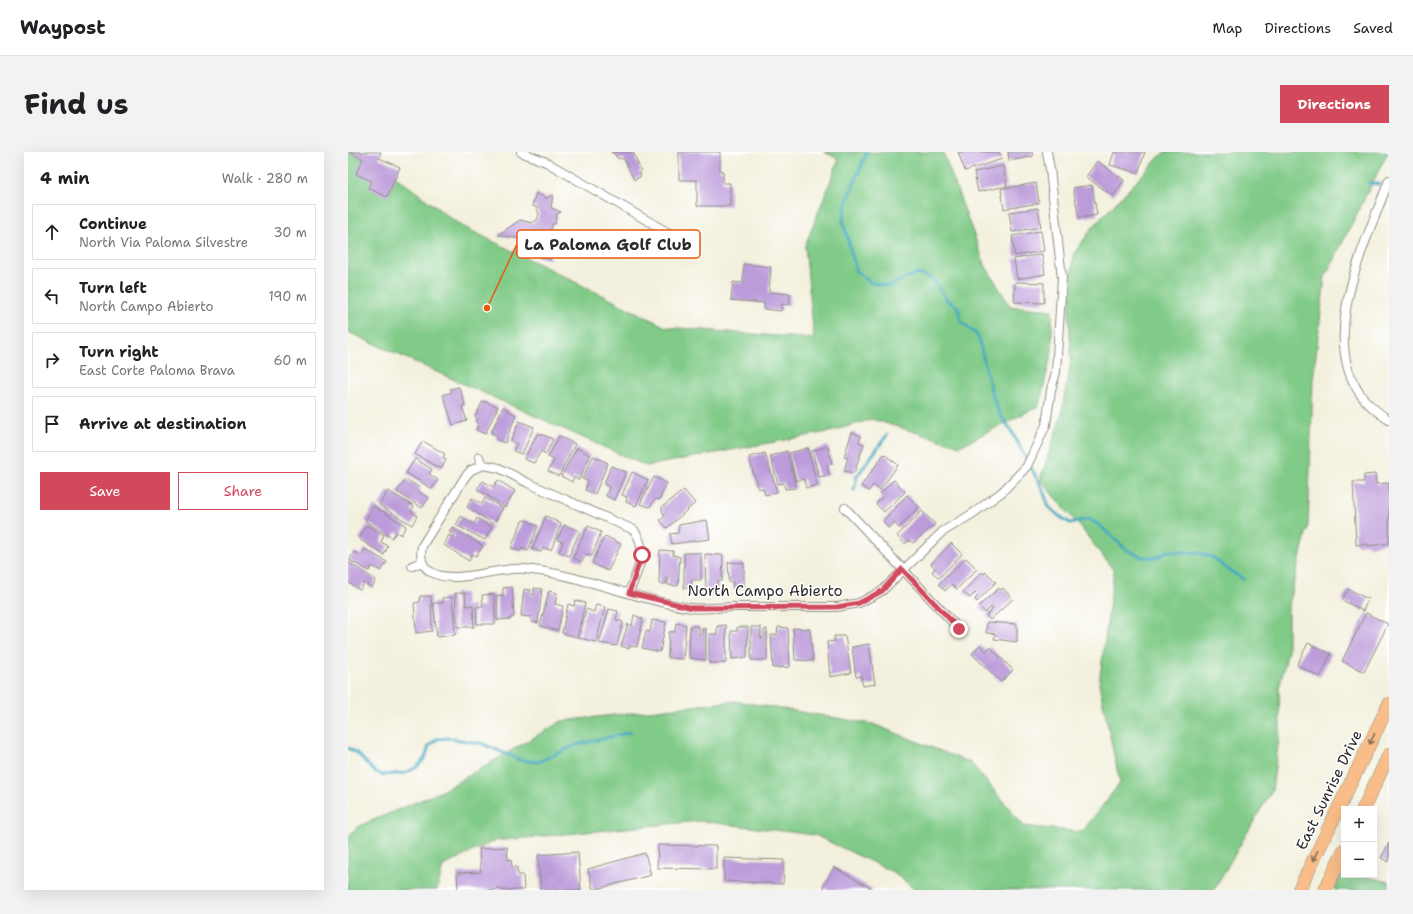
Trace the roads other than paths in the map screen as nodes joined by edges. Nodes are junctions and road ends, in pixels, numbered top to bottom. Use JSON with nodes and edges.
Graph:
{"nodes":[{"id":1,"x":521,"y":152,"type":"edge"},
{"id":2,"x":1047,"y":152,"type":"edge"},
{"id":3,"x":1389,"y":180,"type":"edge"},
{"id":4,"x":674,"y":236,"type":"dead end"},
{"id":5,"x":1389,"y":420,"type":"edge"},
{"id":6,"x":480,"y":457,"type":"dead end"},
{"id":7,"x":482,"y":465,"type":"junction"},
{"id":8,"x":845,"y":508,"type":"dead end"},
{"id":9,"x":422,"y":562,"type":"junction"},
{"id":10,"x":412,"y":566,"type":"dead end"},
{"id":11,"x":902,"y":569,"type":"junction"},
{"id":12,"x":629,"y":593,"type":"junction"},
{"id":13,"x":959,"y":629,"type":"dead end"},
{"id":14,"x":1389,"y":704,"type":"edge"},
{"id":15,"x":1389,"y":755,"type":"edge"},
{"id":16,"x":1364,"y":806,"type":"edge"},
{"id":17,"x":1341,"y":856,"type":"edge"},
{"id":18,"x":1299,"y":890,"type":"edge"},
{"id":19,"x":1325,"y":890,"type":"edge"}],
"edges":[{"from":1,"to":4,"type":"street"},
{"from":2,"to":11,"type":"street","name":"North Campo Abierto"},
{"from":3,"to":5,"type":"street"},
{"from":6,"to":7,"type":"street"},
{"from":7,"to":9,"type":"street"},
{"from":7,"to":12,"type":"street"},
{"from":8,"to":11,"type":"street"},
{"from":9,"to":10,"type":"street"},
{"from":9,"to":12,"type":"street","name":"North Campo Abierto"},
{"from":11,"to":12,"type":"street","name":"North Campo Abierto"},
{"from":11,"to":13,"type":"street"},
{"from":14,"to":18,"type":"main road","name":"East Sunrise Drive","one_way":true},
{"from":15,"to":16,"type":"main road"},
{"from":17,"to":19,"type":"main road"}]}
